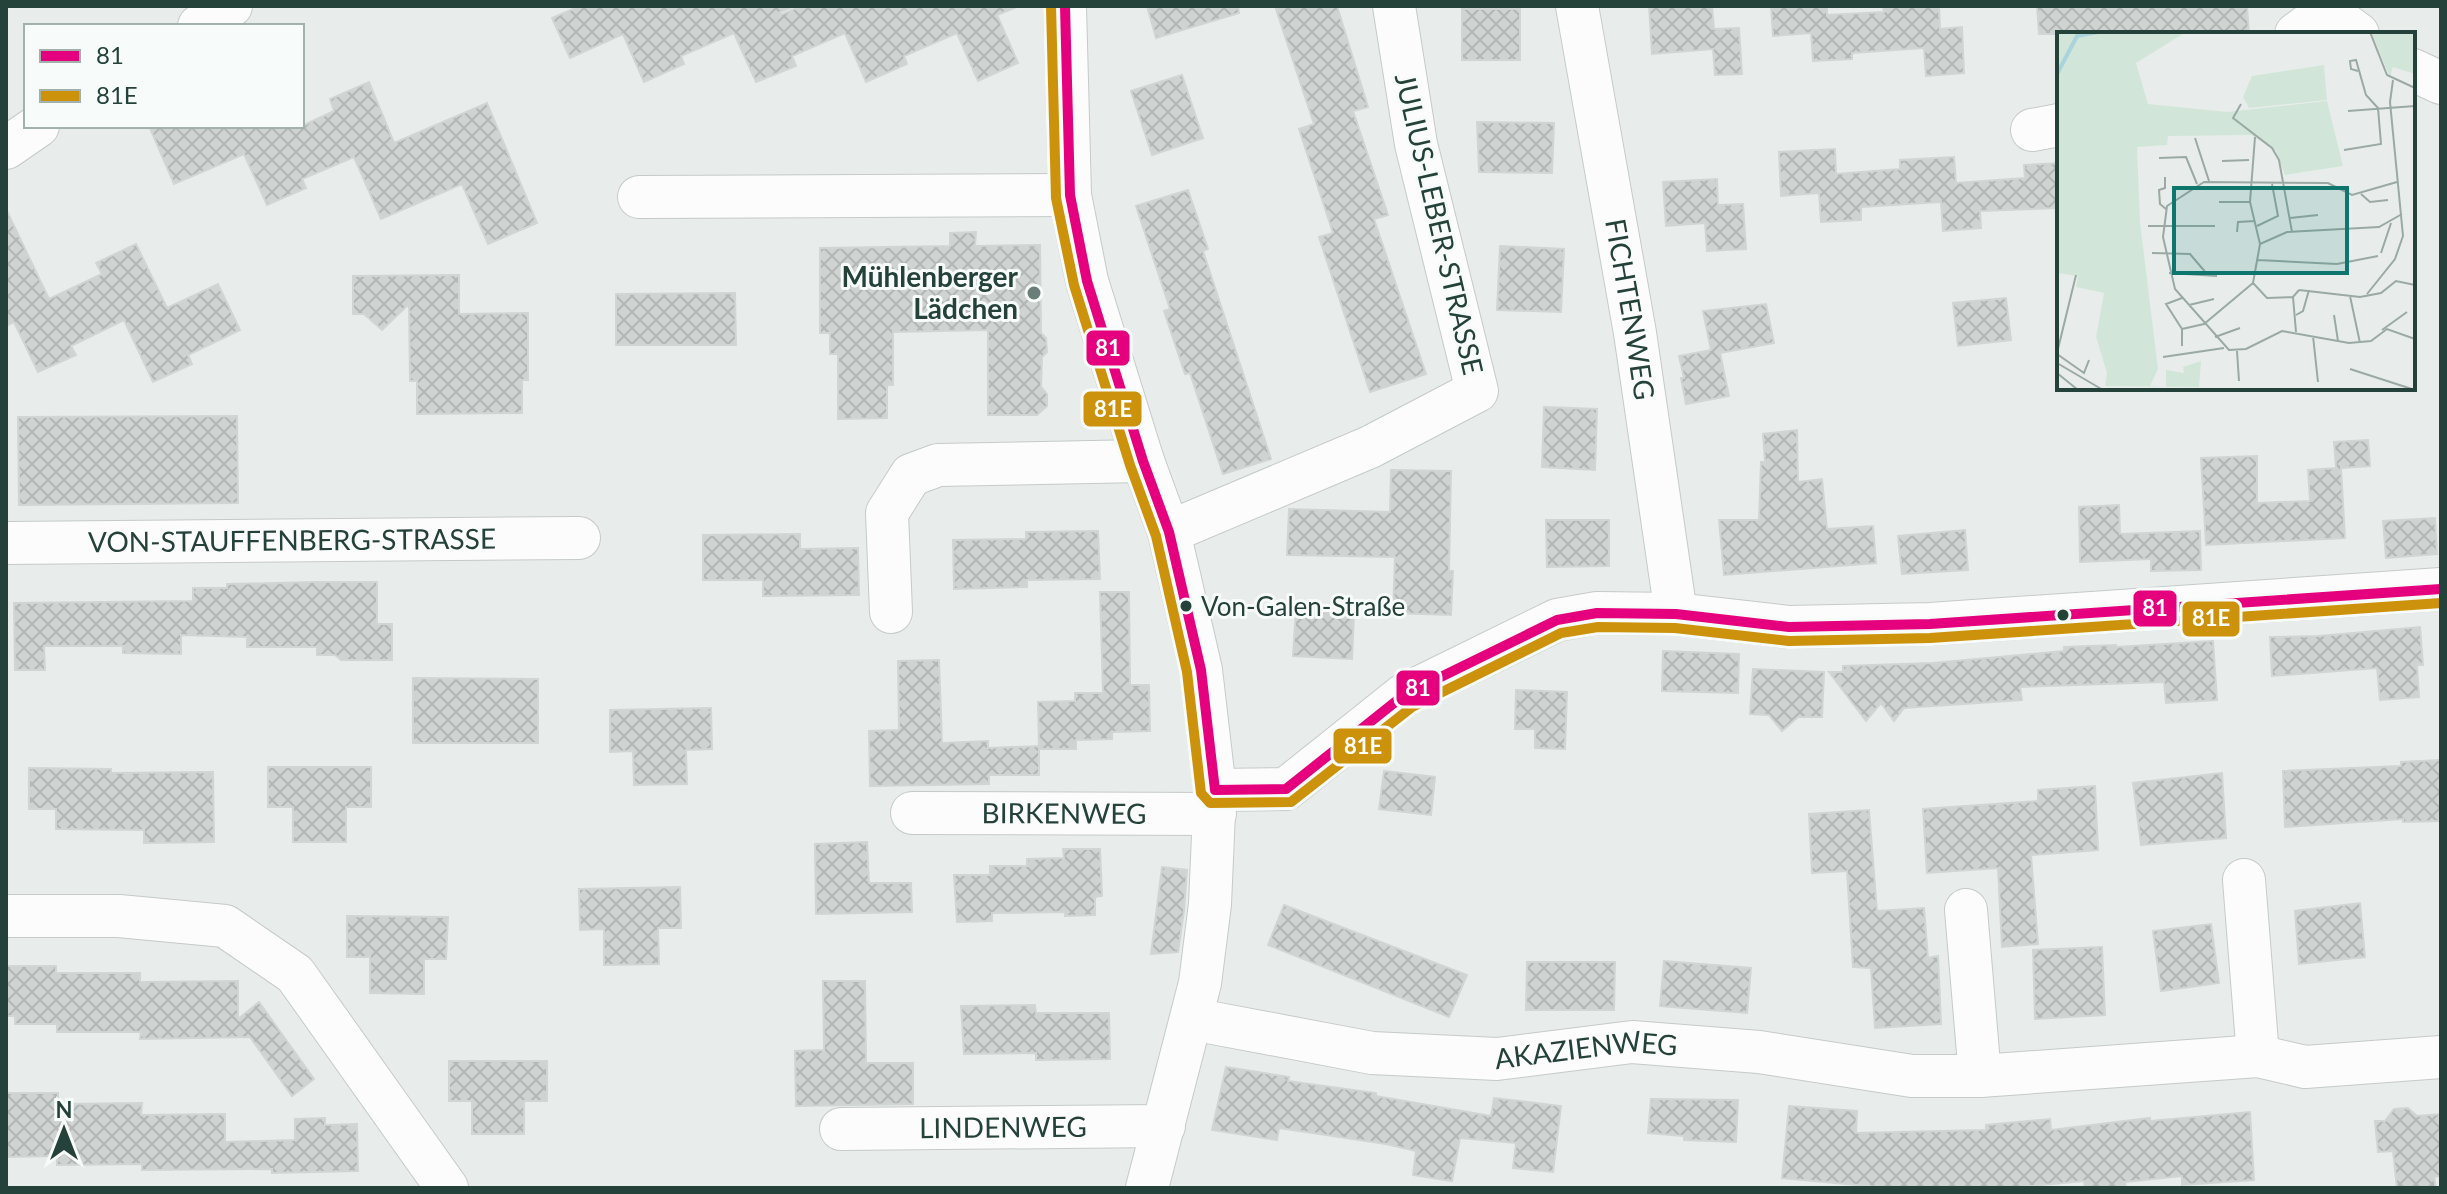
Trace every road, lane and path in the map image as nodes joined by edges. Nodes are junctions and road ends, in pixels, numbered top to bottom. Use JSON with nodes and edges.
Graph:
{"nodes":[{"id":1,"x":231,"y":6,"type":"edge"},
{"id":2,"x":1065,"y":6,"type":"edge"},
{"id":3,"x":1394,"y":6,"type":"edge"},
{"id":4,"x":1577,"y":6,"type":"edge"},
{"id":5,"x":202,"y":24,"type":"edge"},
{"id":6,"x":2415,"y":71,"type":"edge"},
{"id":7,"x":2441,"y":83,"type":"edge"},
{"id":8,"x":35,"y":128,"type":"edge"},
{"id":9,"x":6,"y":148,"type":"edge"},
{"id":10,"x":1070,"y":195,"type":"junction"},
{"id":11,"x":639,"y":197,"type":"dead end"},
{"id":12,"x":1143,"y":461,"type":"junction"},
{"id":13,"x":1169,"y":532,"type":"junction"},
{"id":14,"x":579,"y":538,"type":"dead end"},
{"id":15,"x":6,"y":543,"type":"edge"},
{"id":16,"x":2441,"y":589,"type":"edge"},
{"id":17,"x":891,"y":612,"type":"dead end"},
{"id":18,"x":1676,"y":614,"type":"junction"},
{"id":19,"x":1215,"y":802,"type":"junction"},
{"id":20,"x":912,"y":813,"type":"dead end"},
{"id":21,"x":2244,"y":880,"type":"dead end"},
{"id":22,"x":1966,"y":910,"type":"dead end"},
{"id":23,"x":6,"y":916,"type":"edge"},
{"id":24,"x":1192,"y":1019,"type":"junction"},
{"id":25,"x":2258,"y":1056,"type":"junction"},
{"id":26,"x":2441,"y":1057,"type":"edge"},
{"id":27,"x":1980,"y":1076,"type":"junction"},
{"id":28,"x":1164,"y":1126,"type":"junction"},
{"id":29,"x":841,"y":1129,"type":"dead end"},
{"id":30,"x":447,"y":1188,"type":"edge"},
{"id":31,"x":1147,"y":1188,"type":"edge"}],
"edges":[{"from":1,"to":5,"type":"street"},
{"from":2,"to":10,"type":"street"},
{"from":3,"to":13,"type":"street","name":"JULIUS-LEBER-STRASSE"},
{"from":4,"to":18,"type":"street","name":"FICHTENWEG"},
{"from":6,"to":7,"type":"street"},
{"from":8,"to":9,"type":"street"},
{"from":10,"to":11,"type":"street"},
{"from":10,"to":12,"type":"street"},
{"from":12,"to":13,"type":"street"},
{"from":12,"to":17,"type":"street"},
{"from":13,"to":19,"type":"street"},
{"from":14,"to":15,"type":"street","name":"VON-STAUFFENBERG-STRASSE"},
{"from":16,"to":18,"type":"street","name":"BIRKENWEG"},
{"from":18,"to":19,"type":"street","name":"BIRKENWEG"},
{"from":19,"to":20,"type":"street","name":"BIRKENWEG"},
{"from":19,"to":24,"type":"street"},
{"from":21,"to":25,"type":"street"},
{"from":22,"to":27,"type":"street"},
{"from":23,"to":30,"type":"street"},
{"from":24,"to":27,"type":"street","name":"AKAZIENWEG"},
{"from":24,"to":28,"type":"street"},
{"from":25,"to":26,"type":"street","name":"AKAZIENWEG"},
{"from":25,"to":27,"type":"street","name":"AKAZIENWEG"},
{"from":28,"to":29,"type":"street","name":"LINDENWEG"},
{"from":28,"to":31,"type":"street"}]}
